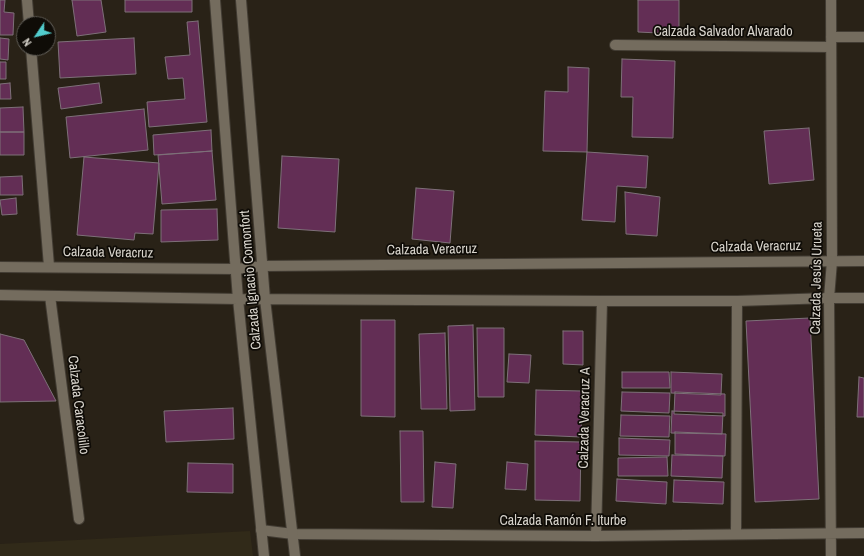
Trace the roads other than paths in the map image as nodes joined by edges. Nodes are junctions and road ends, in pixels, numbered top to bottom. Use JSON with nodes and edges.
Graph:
{"nodes":[{"id":1,"x":27,"y":0,"type":"edge"},
{"id":2,"x":215,"y":0,"type":"edge"},
{"id":3,"x":241,"y":0,"type":"edge"},
{"id":4,"x":831,"y":0,"type":"edge"},
{"id":5,"x":28,"y":16,"type":"edge"},
{"id":6,"x":864,"y":37,"type":"edge"},
{"id":7,"x":831,"y":42,"type":"junction"},
{"id":8,"x":615,"y":45,"type":"dead end"},
{"id":9,"x":32,"y":56,"type":"edge"},
{"id":10,"x":832,"y":261,"type":"junction"},
{"id":11,"x":864,"y":261,"type":"edge"},
{"id":12,"x":49,"y":266,"type":"junction"},
{"id":13,"x":263,"y":266,"type":"junction"},
{"id":14,"x":0,"y":267,"type":"edge"},
{"id":15,"x":236,"y":269,"type":"junction"},
{"id":16,"x":0,"y":295,"type":"edge"},
{"id":17,"x":50,"y":296,"type":"junction"},
{"id":18,"x":829,"y":298,"type":"junction"},
{"id":19,"x":864,"y":298,"type":"edge"},
{"id":20,"x":238,"y":299,"type":"junction"},
{"id":21,"x":265,"y":299,"type":"junction"},
{"id":22,"x":602,"y":301,"type":"junction"},
{"id":23,"x":737,"y":302,"type":"junction"},
{"id":24,"x":79,"y":519,"type":"dead end"},
{"id":25,"x":261,"y":530,"type":"junction"},
{"id":26,"x":831,"y":532,"type":"junction"},
{"id":27,"x":736,"y":533,"type":"junction"},
{"id":28,"x":864,"y":533,"type":"edge"},
{"id":29,"x":293,"y":534,"type":"junction"},
{"id":30,"x":596,"y":536,"type":"junction"},
{"id":31,"x":264,"y":556,"type":"edge"},
{"id":32,"x":295,"y":556,"type":"edge"},
{"id":33,"x":831,"y":556,"type":"edge"}],
"edges":[{"from":1,"to":5,"type":"street"},
{"from":2,"to":15,"type":"street","name":"Calzada Ignacio Comonfort"},
{"from":3,"to":13,"type":"street","name":"Calzada Ignacio Comonfort"},
{"from":4,"to":7,"type":"street","name":"Calzada Jesús Urueta"},
{"from":6,"to":7,"type":"street","name":"Calzada Salvador Alvarado"},
{"from":7,"to":8,"type":"street","name":"Calzada Salvador Alvarado"},
{"from":7,"to":10,"type":"street","name":"Calzada Jesús Urueta"},
{"from":9,"to":12,"type":"street"},
{"from":10,"to":11,"type":"street","name":"Calzada Veracruz"},
{"from":10,"to":13,"type":"street","name":"Calzada Veracruz"},
{"from":10,"to":18,"type":"street","name":"Calzada Jesús Urueta"},
{"from":12,"to":14,"type":"street","name":"Calzada Veracruz"},
{"from":12,"to":15,"type":"street","name":"Calzada Veracruz"},
{"from":13,"to":15,"type":"street","name":"Calzada Veracruz"},
{"from":13,"to":21,"type":"street","name":"Calzada Ignacio Comonfort"},
{"from":15,"to":20,"type":"street","name":"Calzada Ignacio Comonfort"},
{"from":16,"to":17,"type":"street"},
{"from":17,"to":20,"type":"street"},
{"from":17,"to":24,"type":"street","name":"Calzada Caracolillo"},
{"from":18,"to":19,"type":"street"},
{"from":18,"to":23,"type":"street"},
{"from":18,"to":26,"type":"street","name":"Calzada Jesús Urueta"},
{"from":20,"to":21,"type":"street"},
{"from":20,"to":25,"type":"street","name":"Calzada Ignacio Comonfort"},
{"from":21,"to":22,"type":"street"},
{"from":21,"to":29,"type":"street","name":"Calzada Ignacio Comonfort"},
{"from":22,"to":23,"type":"street"},
{"from":22,"to":30,"type":"street","name":"Calzada Veracruz A"},
{"from":23,"to":27,"type":"street"},
{"from":25,"to":29,"type":"street","name":"Calzada Ramón F. Iturbe"},
{"from":25,"to":31,"type":"street","name":"Calzada Ignacio Comonfort"},
{"from":26,"to":27,"type":"street","name":"Calzada Ramón F. Iturbe"},
{"from":26,"to":28,"type":"street","name":"Calzada Ramón F. Iturbe"},
{"from":26,"to":33,"type":"street","name":"Calzada Jesús Urueta"},
{"from":27,"to":30,"type":"street","name":"Calzada Ramón F. Iturbe"},
{"from":29,"to":30,"type":"street","name":"Calzada Ramón F. Iturbe"},
{"from":29,"to":32,"type":"street","name":"Calzada Ignacio Comonfort"}]}
